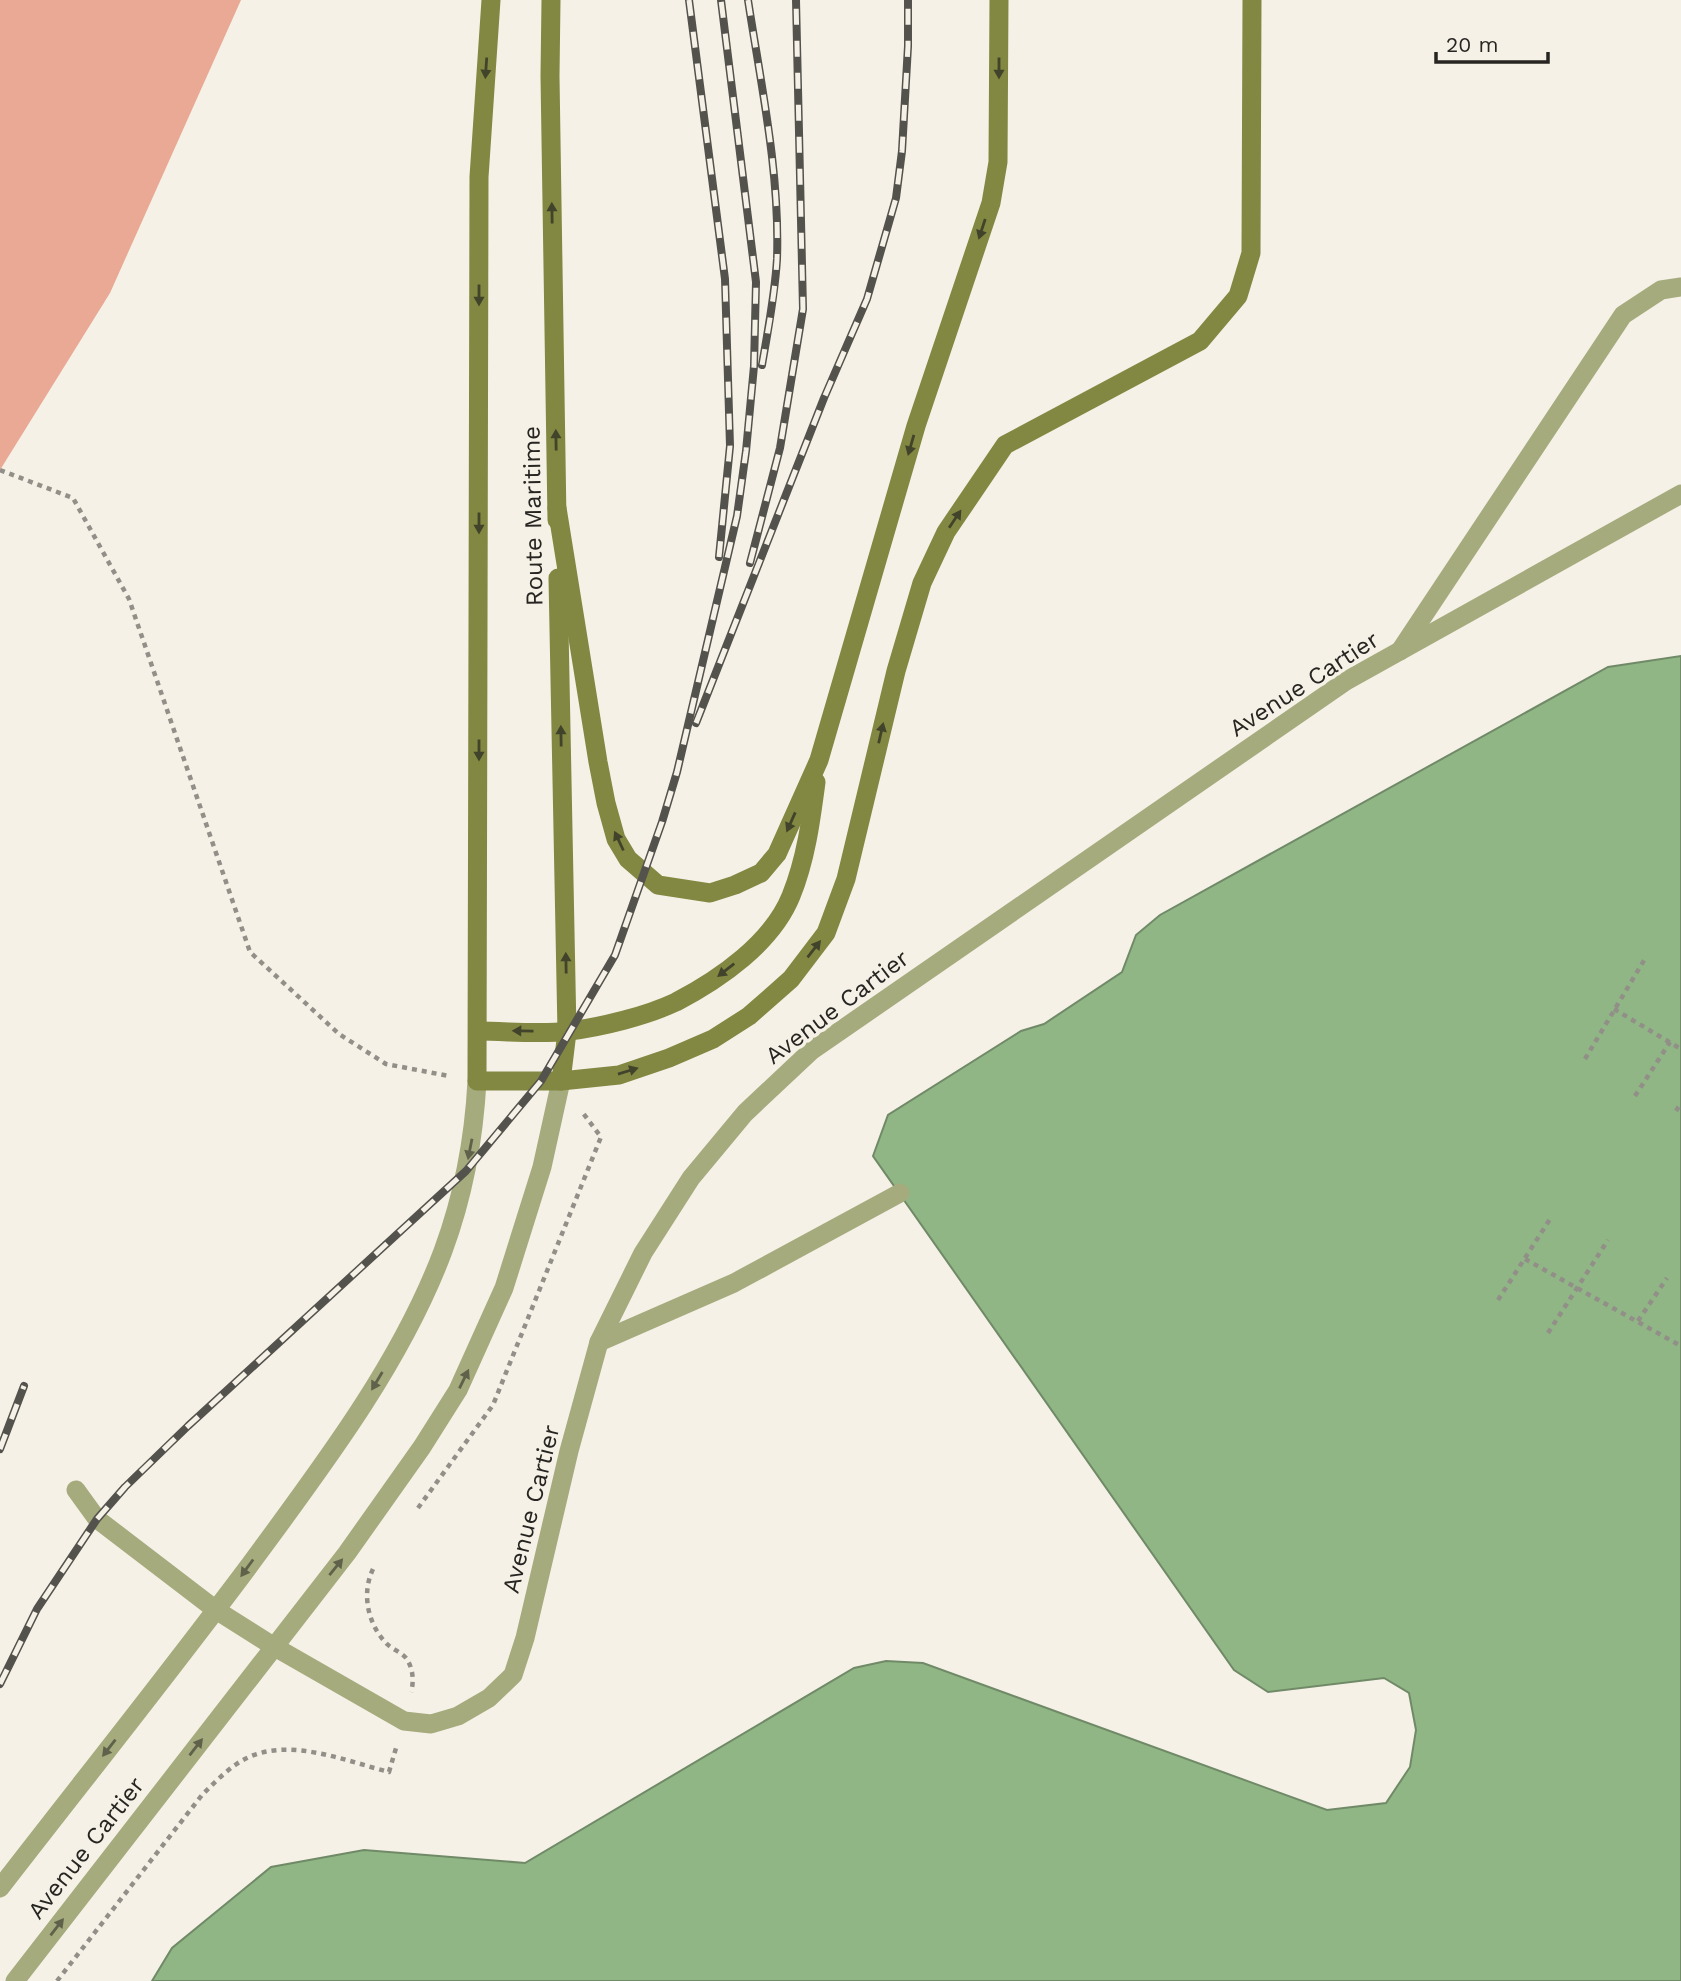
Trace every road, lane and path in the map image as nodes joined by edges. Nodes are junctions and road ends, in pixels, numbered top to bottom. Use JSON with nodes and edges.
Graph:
{"nodes":[{"id":1,"x":491,"y":0,"type":"edge"},
{"id":2,"x":551,"y":0,"type":"edge"},
{"id":3,"x":999,"y":0,"type":"edge"},
{"id":4,"x":1252,"y":0,"type":"edge"},
{"id":5,"x":1681,"y":287,"type":"edge"},
{"id":6,"x":0,"y":470,"type":"edge"},
{"id":7,"x":1681,"y":494,"type":"edge"},
{"id":8,"x":557,"y":508,"type":"junction"},
{"id":9,"x":1400,"y":651,"type":"junction"},
{"id":10,"x":819,"y":760,"type":"junction"},
{"id":11,"x":1646,"y":957,"type":"dead end"},
{"id":12,"x":1613,"y":1009,"type":"dead end"},
{"id":13,"x":478,"y":1031,"type":"junction"},
{"id":14,"x":567,"y":1032,"type":"junction"},
{"id":15,"x":1670,"y":1042,"type":"junction"},
{"id":16,"x":1681,"y":1049,"type":"edge"},
{"id":17,"x":1586,"y":1059,"type":"dead end"},
{"id":18,"x":477,"y":1081,"type":"junction"},
{"id":19,"x":561,"y":1081,"type":"junction"},
{"id":20,"x":1635,"y":1096,"type":"dead end"},
{"id":21,"x":1681,"y":1103,"type":"edge"},
{"id":22,"x":1676,"y":1111,"type":"dead end"},
{"id":23,"x":900,"y":1193,"type":"dead end"},
{"id":24,"x":1552,"y":1216,"type":"dead end"},
{"id":25,"x":1608,"y":1240,"type":"dead end"},
{"id":26,"x":1525,"y":1259,"type":"dead end"},
{"id":27,"x":1667,"y":1278,"type":"dead end"},
{"id":28,"x":1498,"y":1300,"type":"dead end"},
{"id":29,"x":1638,"y":1321,"type":"junction"},
{"id":30,"x":1548,"y":1333,"type":"dead end"},
{"id":31,"x":599,"y":1342,"type":"junction"},
{"id":32,"x":1681,"y":1346,"type":"edge"},
{"id":33,"x":76,"y":1490,"type":"dead end"},
{"id":34,"x":412,"y":1516,"type":"dead end"},
{"id":35,"x":379,"y":1561,"type":"dead end"},
{"id":36,"x":216,"y":1610,"type":"junction"},
{"id":37,"x":273,"y":1646,"type":"junction"},
{"id":38,"x":404,"y":1721,"type":"junction"},
{"id":39,"x":0,"y":1888,"type":"edge"},
{"id":40,"x":15,"y":1981,"type":"edge"},
{"id":41,"x":57,"y":1981,"type":"edge"}],
"edges":[{"from":1,"to":13,"type":"main road","one_way":true},
{"from":8,"to":2,"type":"main road","name":"Route Maritime","one_way":true},
{"from":3,"to":10,"type":"main road","one_way":true},
{"from":19,"to":4,"type":"main road","one_way":true},
{"from":5,"to":9,"type":"street"},
{"from":6,"to":18,"type":"path"},
{"from":7,"to":9,"type":"street","name":"Avenue Cartier"},
{"from":10,"to":8,"type":"main road","one_way":true},
{"from":14,"to":8,"type":"main road","name":"Route Maritime","one_way":true},
{"from":9,"to":31,"type":"street","name":"Avenue Cartier"},
{"from":10,"to":14,"type":"main road","one_way":true},
{"from":11,"to":17,"type":"path"},
{"from":12,"to":15,"type":"path"},
{"from":14,"to":13,"type":"main road","one_way":true},
{"from":13,"to":18,"type":"main road","name":"Avenue Cartier"},
{"from":14,"to":19,"type":"main road","name":"Avenue Cartier"},
{"from":15,"to":16,"type":"path"},
{"from":15,"to":20,"type":"path"},
{"from":18,"to":19,"type":"main road"},
{"from":18,"to":36,"type":"street","name":"Avenue Cartier","one_way":true},
{"from":19,"to":34,"type":"path"},
{"from":37,"to":19,"type":"street","name":"Avenue Cartier","one_way":true},
{"from":21,"to":22,"type":"path"},
{"from":23,"to":31,"type":"street"},
{"from":24,"to":28,"type":"path"},
{"from":25,"to":30,"type":"path"},
{"from":26,"to":29,"type":"path"},
{"from":27,"to":29,"type":"path"},
{"from":29,"to":32,"type":"path"},
{"from":31,"to":38,"type":"street","name":"Avenue Cartier"},
{"from":33,"to":36,"type":"street","name":"Avenue Cartier"},
{"from":35,"to":38,"type":"path"},
{"from":36,"to":37,"type":"street","name":"Avenue Cartier"},
{"from":36,"to":39,"type":"street","name":"Avenue Cartier","one_way":true},
{"from":37,"to":38,"type":"street","name":"Avenue Cartier"},
{"from":40,"to":37,"type":"street","name":"Avenue Cartier","one_way":true},
{"from":38,"to":41,"type":"path"}]}
